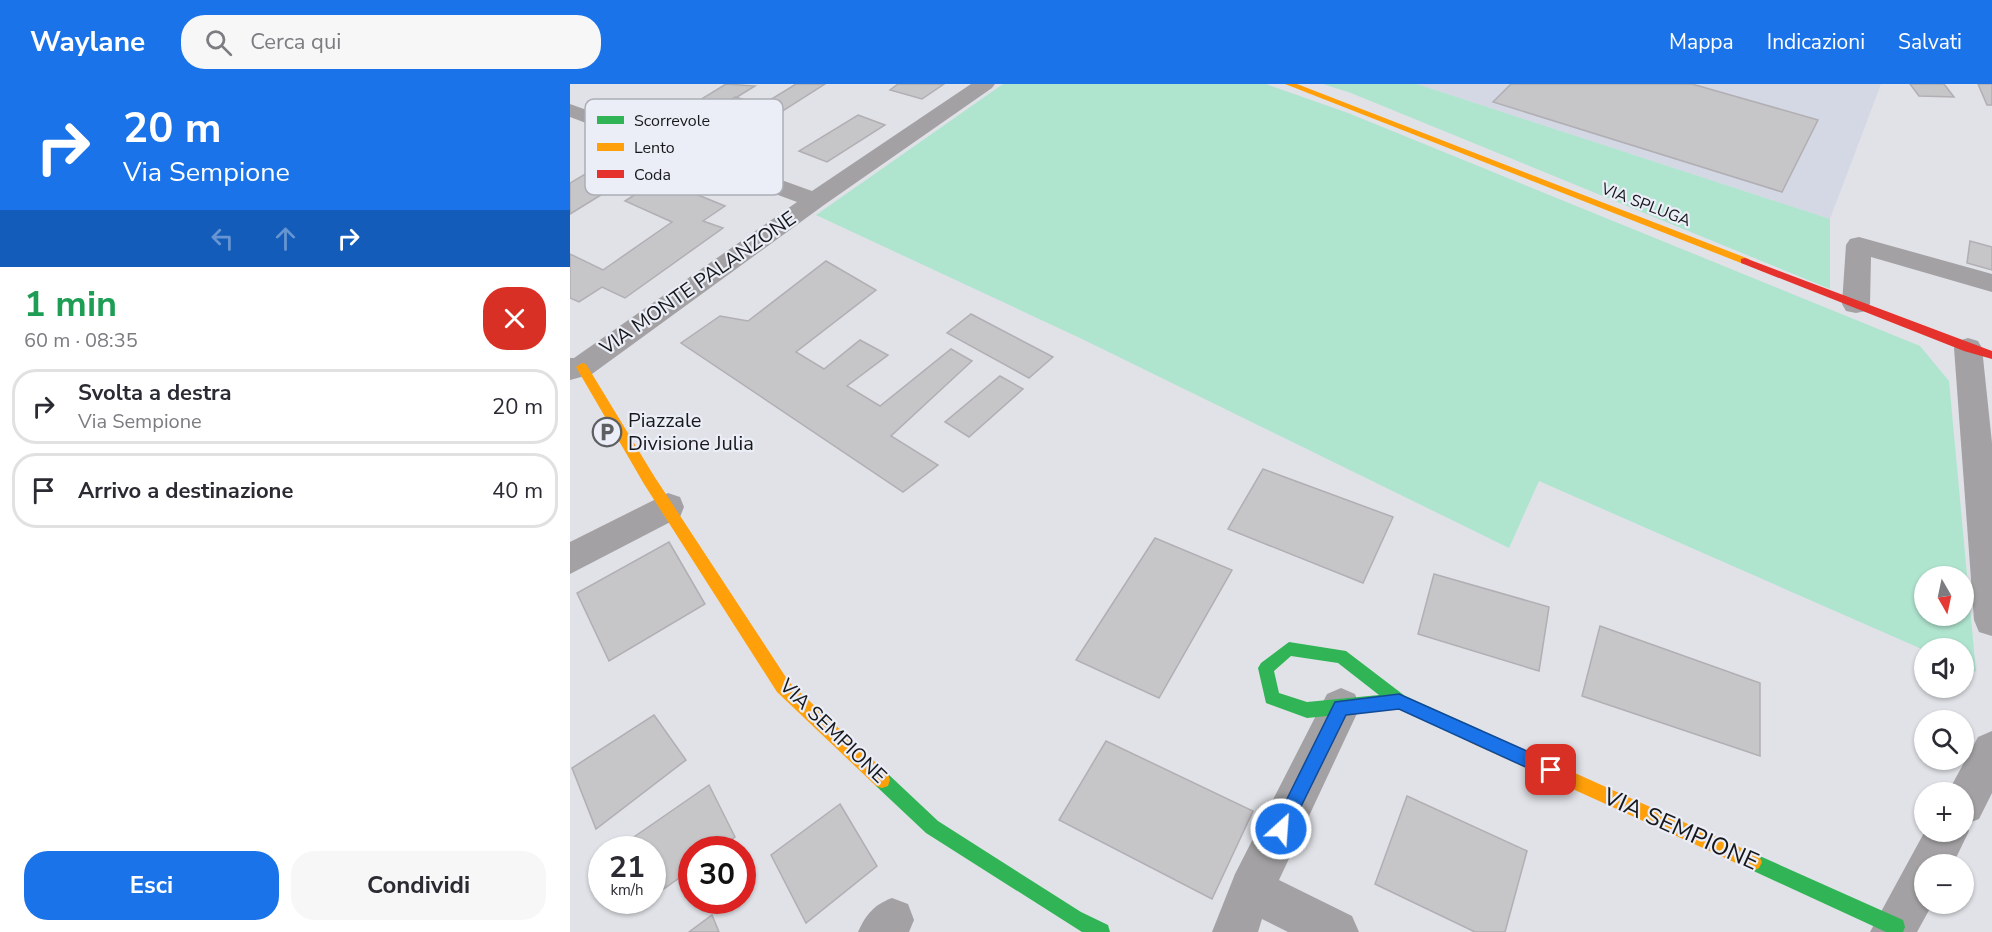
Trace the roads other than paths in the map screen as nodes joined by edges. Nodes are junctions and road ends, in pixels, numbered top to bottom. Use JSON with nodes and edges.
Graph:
{"nodes":[{"id":1,"x":985,"y":84,"type":"edge"},
{"id":2,"x":1289,"y":84,"type":"edge"},
{"id":3,"x":570,"y":110,"type":"edge"},
{"id":4,"x":585,"y":116,"type":"edge"},
{"id":5,"x":783,"y":188,"type":"edge"},
{"id":6,"x":815,"y":200,"type":"junction"},
{"id":7,"x":1992,"y":283,"type":"edge"},
{"id":8,"x":1856,"y":304,"type":"junction"},
{"id":9,"x":1980,"y":351,"type":"edge"},
{"id":10,"x":576,"y":368,"type":"edge"},
{"id":11,"x":669,"y":507,"type":"junction"},
{"id":12,"x":570,"y":559,"type":"edge"},
{"id":13,"x":1992,"y":620,"type":"edge"},
{"id":14,"x":1399,"y":701,"type":"junction"},
{"id":15,"x":1341,"y":707,"type":"junction"},
{"id":16,"x":1992,"y":751,"type":"edge"},
{"id":17,"x":1974,"y":785,"type":"edge"},
{"id":18,"x":1251,"y":890,"type":"junction"},
{"id":19,"x":1914,"y":893,"type":"edge"},
{"id":20,"x":1081,"y":927,"type":"edge"},
{"id":21,"x":1894,"y":929,"type":"edge"},
{"id":22,"x":1235,"y":932,"type":"edge"},
{"id":23,"x":1336,"y":932,"type":"edge"}],
"edges":[{"from":1,"to":6,"type":"street","name":"VIA MONTE PALANZONE"},
{"from":2,"to":8,"type":"street","name":"VIA SPLUGA"},
{"from":3,"to":4,"type":"street","name":"VIA MONTE PALANZONE"},
{"from":5,"to":6,"type":"street","name":"VIA MONTE PALANZONE"},
{"from":6,"to":10,"type":"street","name":"VIA MONTE PALANZONE"},
{"from":7,"to":8,"type":"street"},
{"from":8,"to":9,"type":"street","name":"VIA SPLUGA"},
{"from":9,"to":13,"type":"street"},
{"from":10,"to":11,"type":"street","name":"VIA SEMPIONE"},
{"from":11,"to":12,"type":"street"},
{"from":11,"to":20,"type":"street","name":"VIA SEMPIONE"},
{"from":14,"to":15,"type":"street","name":"VIA SEMPIONE"},
{"from":14,"to":15,"type":"street","name":"VIA SEMPIONE"},
{"from":14,"to":21,"type":"street","name":"VIA SEMPIONE"},
{"from":15,"to":18,"type":"street"},
{"from":16,"to":17,"type":"street"},
{"from":18,"to":22,"type":"street"},
{"from":18,"to":23,"type":"street"},
{"from":19,"to":21,"type":"street","name":"VIA SEMPIONE"}]}
